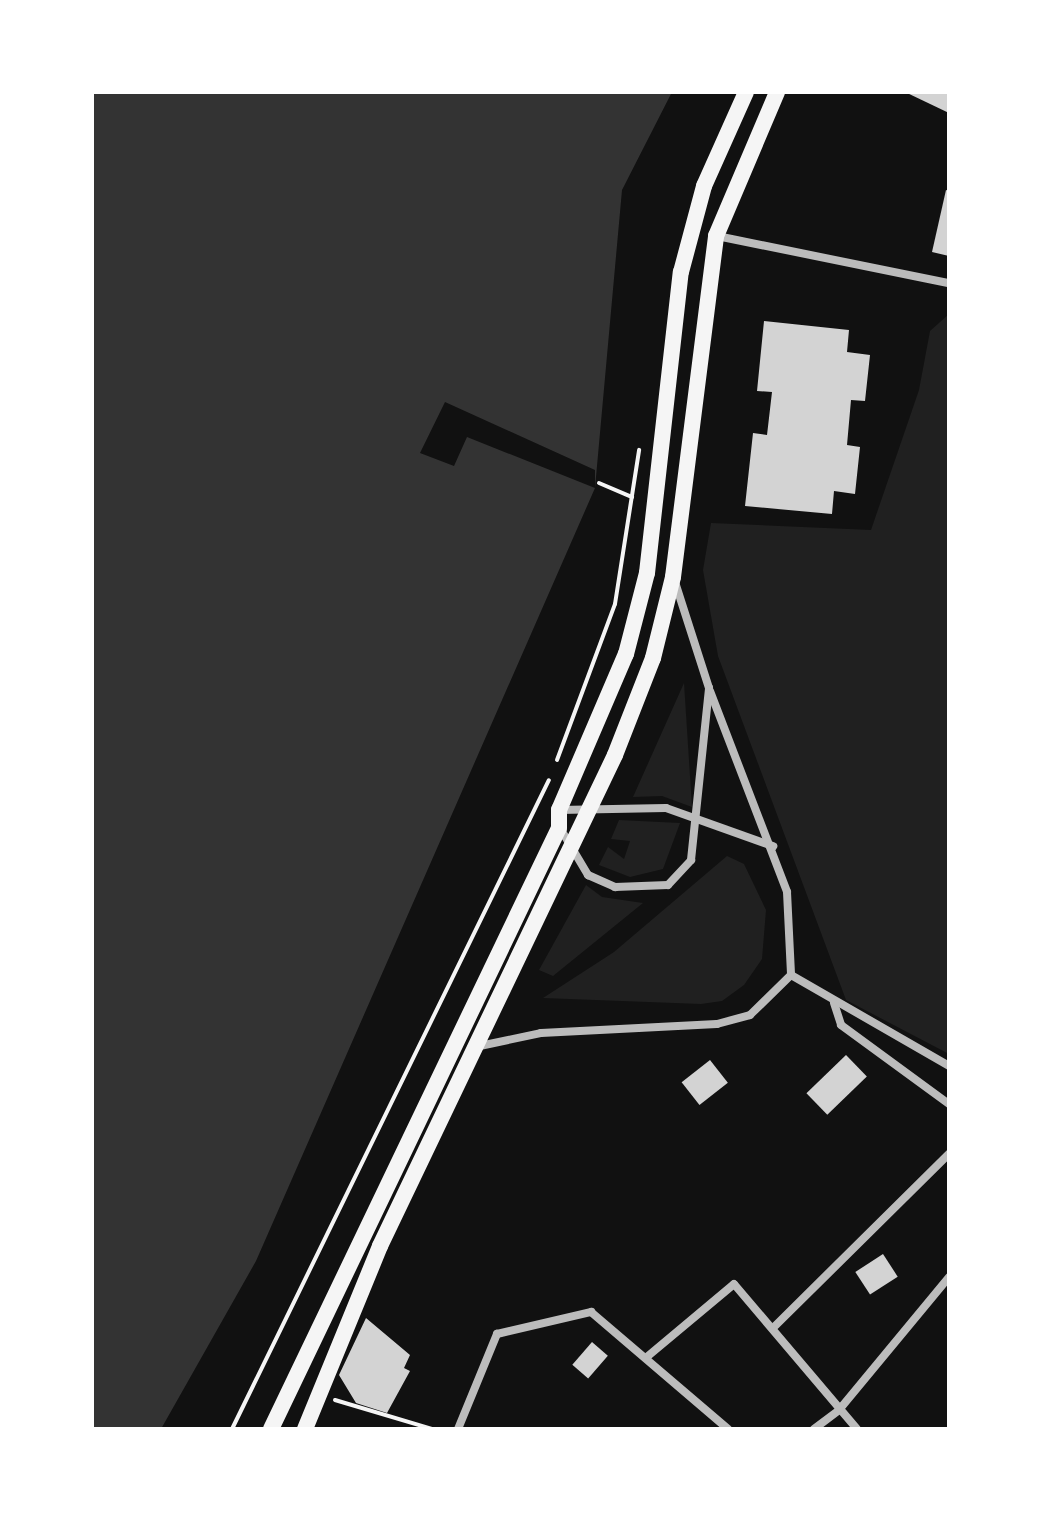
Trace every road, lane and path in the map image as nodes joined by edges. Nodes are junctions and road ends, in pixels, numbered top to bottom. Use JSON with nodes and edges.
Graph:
{"nodes":[{"id":1,"x":746,"y":92,"type":"edge"},
{"id":2,"x":777,"y":92,"type":"edge"},
{"id":3,"x":716,"y":236,"type":"junction"},
{"id":4,"x":949,"y":283,"type":"edge"},
{"id":5,"x":599,"y":483,"type":"dead end"},
{"id":6,"x":673,"y":577,"type":"junction"},
{"id":7,"x":709,"y":688,"type":"junction"},
{"id":8,"x":589,"y":809,"type":"junction"},
{"id":9,"x":559,"y":810,"type":"junction"},
{"id":10,"x":696,"y":817,"type":"junction"},
{"id":11,"x":559,"y":828,"type":"junction"},
{"id":12,"x":773,"y":846,"type":"junction"},
{"id":13,"x":570,"y":850,"type":"junction"},
{"id":14,"x":791,"y":975,"type":"junction"},
{"id":15,"x":834,"y":1003,"type":"junction"},
{"id":16,"x":475,"y":1047,"type":"junction"},
{"id":17,"x":949,"y":1066,"type":"edge"},
{"id":18,"x":949,"y":1104,"type":"edge"},
{"id":19,"x":949,"y":1154,"type":"edge"},
{"id":20,"x":949,"y":1277,"type":"edge"},
{"id":21,"x":775,"y":1326,"type":"junction"},
{"id":22,"x":648,"y":1356,"type":"junction"},
{"id":23,"x":321,"y":1396,"type":"junction"},
{"id":24,"x":839,"y":1410,"type":"junction"},
{"id":25,"x":232,"y":1429,"type":"edge"},
{"id":26,"x":271,"y":1429,"type":"edge"},
{"id":27,"x":305,"y":1429,"type":"edge"},
{"id":28,"x":432,"y":1429,"type":"edge"},
{"id":29,"x":458,"y":1429,"type":"edge"},
{"id":30,"x":728,"y":1429,"type":"edge"},
{"id":31,"x":814,"y":1429,"type":"edge"},
{"id":32,"x":857,"y":1429,"type":"edge"}],
"edges":[{"from":1,"to":9,"type":"main road"},
{"from":2,"to":3,"type":"main road"},
{"from":3,"to":4,"type":"street"},
{"from":3,"to":6,"type":"main road"},
{"from":5,"to":25,"type":"path"},
{"from":6,"to":7,"type":"street"},
{"from":6,"to":8,"type":"main road"},
{"from":7,"to":10,"type":"street"},
{"from":7,"to":12,"type":"street"},
{"from":8,"to":9,"type":"street"},
{"from":8,"to":10,"type":"street"},
{"from":8,"to":13,"type":"main road"},
{"from":9,"to":11,"type":"main road"},
{"from":10,"to":12,"type":"street"},
{"from":10,"to":13,"type":"street"},
{"from":11,"to":13,"type":"street"},
{"from":11,"to":26,"type":"main road"},
{"from":12,"to":14,"type":"street"},
{"from":13,"to":16,"type":"main road"},
{"from":14,"to":15,"type":"street"},
{"from":14,"to":16,"type":"street"},
{"from":15,"to":17,"type":"street"},
{"from":15,"to":18,"type":"street"},
{"from":16,"to":23,"type":"main road"},
{"from":19,"to":21,"type":"street"},
{"from":20,"to":24,"type":"street"},
{"from":21,"to":22,"type":"street"},
{"from":21,"to":24,"type":"street"},
{"from":22,"to":29,"type":"street"},
{"from":22,"to":30,"type":"street"},
{"from":23,"to":27,"type":"main road"},
{"from":23,"to":28,"type":"path"},
{"from":24,"to":31,"type":"street"},
{"from":24,"to":32,"type":"street"}]}
